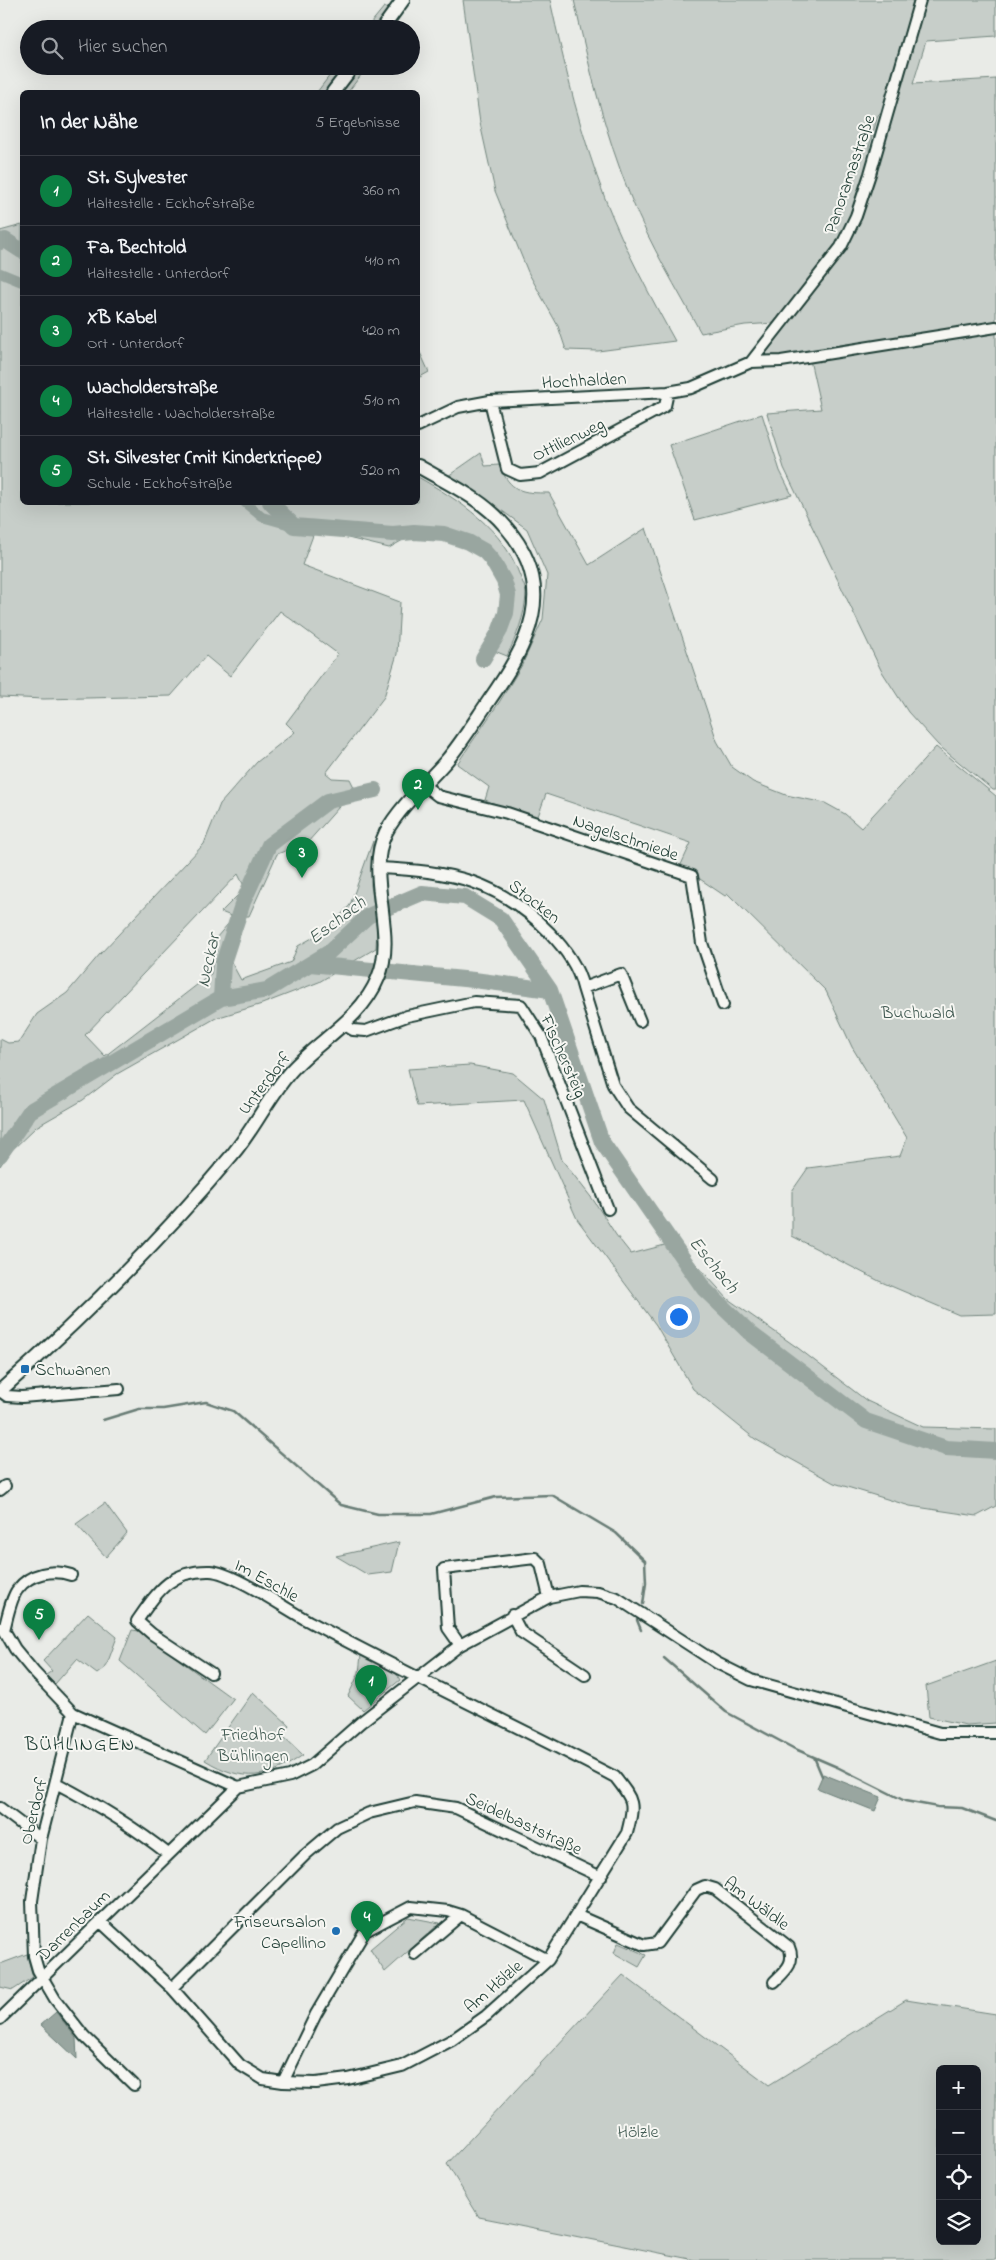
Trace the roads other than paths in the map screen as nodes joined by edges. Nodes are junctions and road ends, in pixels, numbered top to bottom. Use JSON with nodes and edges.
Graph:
{"nodes":[{"id":1,"x":403,"y":0,"type":"edge"},
{"id":2,"x":920,"y":0,"type":"edge"},
{"id":3,"x":389,"y":20,"type":"edge"},
{"id":4,"x":346,"y":75,"type":"edge"},
{"id":5,"x":335,"y":90,"type":"edge"},
{"id":6,"x":996,"y":327,"type":"edge"},
{"id":7,"x":751,"y":362,"type":"junction"},
{"id":8,"x":668,"y":392,"type":"junction"},
{"id":9,"x":490,"y":401,"type":"junction"},
{"id":10,"x":420,"y":425,"type":"edge"},
{"id":11,"x":420,"y":467,"type":"edge"},
{"id":12,"x":425,"y":786,"type":"junction"},
{"id":13,"x":379,"y":868,"type":"junction"},
{"id":14,"x":583,"y":988,"type":"junction"},
{"id":15,"x":723,"y":1005,"type":"dead end"},
{"id":16,"x":640,"y":1021,"type":"dead end"},
{"id":17,"x":343,"y":1024,"type":"junction"},
{"id":18,"x":713,"y":1179,"type":"dead end"},
{"id":19,"x":608,"y":1210,"type":"dead end"},
{"id":20,"x":119,"y":1389,"type":"dead end"},
{"id":21,"x":0,"y":1391,"type":"edge"},
{"id":22,"x":71,"y":1575,"type":"dead end"},
{"id":23,"x":550,"y":1596,"type":"junction"},
{"id":24,"x":512,"y":1615,"type":"junction"},
{"id":25,"x":2,"y":1629,"type":"edge"},
{"id":26,"x":460,"y":1645,"type":"junction"},
{"id":27,"x":211,"y":1673,"type":"dead end"},
{"id":28,"x":584,"y":1675,"type":"dead end"},
{"id":29,"x":417,"y":1679,"type":"junction"},
{"id":30,"x":73,"y":1713,"type":"junction"},
{"id":31,"x":996,"y":1733,"type":"edge"},
{"id":32,"x":56,"y":1783,"type":"junction"},
{"id":33,"x":238,"y":1787,"type":"junction"},
{"id":34,"x":0,"y":1808,"type":"edge"},
{"id":35,"x":41,"y":1839,"type":"junction"},
{"id":36,"x":168,"y":1854,"type":"junction"},
{"id":37,"x":601,"y":1877,"type":"junction"},
{"id":38,"x":461,"y":1915,"type":"junction"},
{"id":39,"x":576,"y":1915,"type":"junction"},
{"id":40,"x":101,"y":1922,"type":"junction"},
{"id":41,"x":415,"y":1954,"type":"dead end"},
{"id":42,"x":548,"y":1960,"type":"junction"},
{"id":43,"x":42,"y":1976,"type":"junction"},
{"id":44,"x":774,"y":1982,"type":"dead end"},
{"id":45,"x":172,"y":1988,"type":"junction"},
{"id":46,"x":0,"y":2019,"type":"edge"},
{"id":47,"x":284,"y":2082,"type":"junction"},
{"id":48,"x":134,"y":2084,"type":"dead end"}],
"edges":[{"from":1,"to":3,"type":"street"},
{"from":2,"to":7,"type":"street","name":"Panoramastraße"},
{"from":4,"to":5,"type":"street"},
{"from":6,"to":7,"type":"street"},
{"from":7,"to":8,"type":"street","name":"Hochhalden"},
{"from":8,"to":9,"type":"street","name":"Hochhalden"},
{"from":8,"to":9,"type":"street","name":"Ottilienweg"},
{"from":9,"to":10,"type":"street","name":"Hochhalden"},
{"from":11,"to":12,"type":"street","name":"Unterdorf"},
{"from":12,"to":13,"type":"street","name":"Unterdorf"},
{"from":12,"to":15,"type":"street","name":"Nagelschmiede"},
{"from":13,"to":14,"type":"street","name":"Stocken"},
{"from":13,"to":17,"type":"street","name":"Unterdorf"},
{"from":14,"to":16,"type":"street"},
{"from":14,"to":18,"type":"street","name":"Stocken"},
{"from":17,"to":19,"type":"street","name":"Fischersteig"},
{"from":17,"to":21,"type":"street","name":"Unterdorf"},
{"from":20,"to":21,"type":"street"},
{"from":22,"to":25,"type":"street"},
{"from":23,"to":24,"type":"street"},
{"from":23,"to":26,"type":"street"},
{"from":23,"to":31,"type":"street"},
{"from":24,"to":26,"type":"street"},
{"from":24,"to":28,"type":"street"},
{"from":25,"to":30,"type":"street"},
{"from":26,"to":29,"type":"street"},
{"from":27,"to":29,"type":"street","name":"Im Eschle"},
{"from":29,"to":33,"type":"street"},
{"from":29,"to":37,"type":"street","name":"Am Hölzle"},
{"from":30,"to":32,"type":"street","name":"Oberdorf"},
{"from":30,"to":33,"type":"street"},
{"from":32,"to":35,"type":"street","name":"Oberdorf"},
{"from":32,"to":36,"type":"street"},
{"from":33,"to":36,"type":"street","name":"Darrenbaum"},
{"from":34,"to":35,"type":"street"},
{"from":35,"to":43,"type":"street","name":"Oberdorf"},
{"from":36,"to":40,"type":"street","name":"Darrenbaum"},
{"from":37,"to":39,"type":"street","name":"Am Hölzle"},
{"from":37,"to":45,"type":"street","name":"Seidelbaststraße"},
{"from":38,"to":41,"type":"street"},
{"from":38,"to":42,"type":"street"},
{"from":38,"to":47,"type":"street"},
{"from":39,"to":42,"type":"street","name":"Am Hölzle"},
{"from":39,"to":44,"type":"street","name":"Am Wäldle"},
{"from":40,"to":43,"type":"street","name":"Darrenbaum"},
{"from":40,"to":45,"type":"street","name":"Am Hölzle"},
{"from":42,"to":47,"type":"street","name":"Am Hölzle"},
{"from":43,"to":46,"type":"street","name":"Darrenbaum"},
{"from":43,"to":48,"type":"street","name":"Oberdorf"},
{"from":45,"to":47,"type":"street","name":"Am Hölzle"}]}
